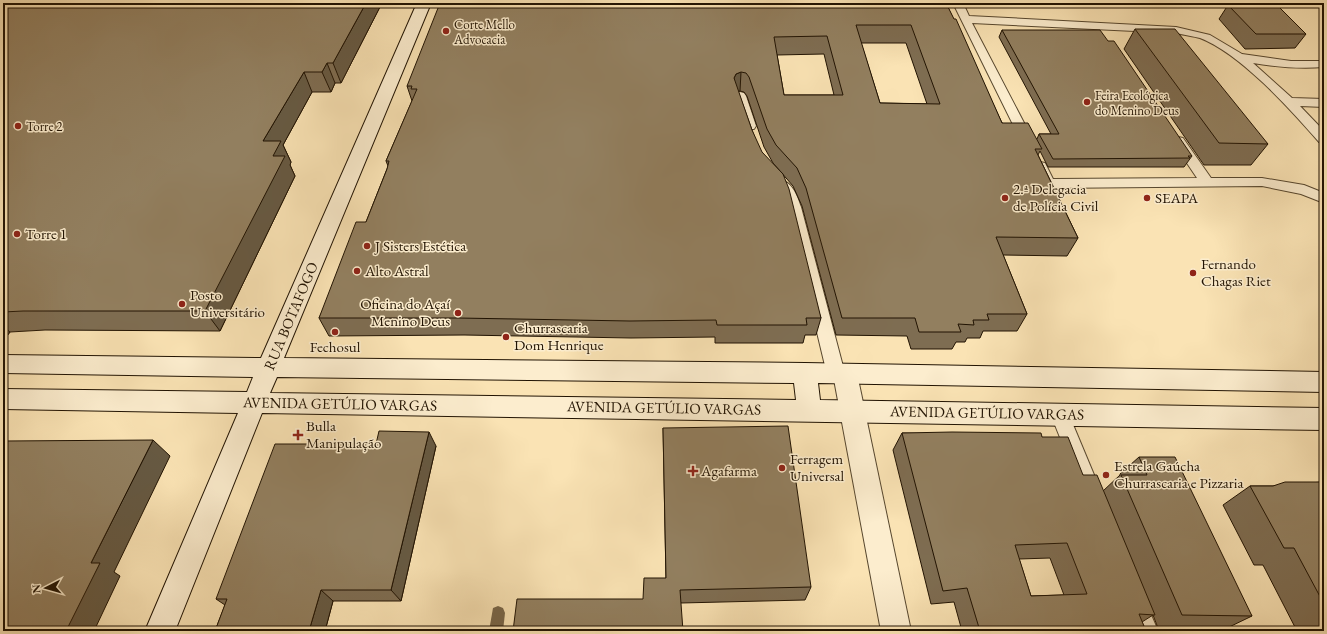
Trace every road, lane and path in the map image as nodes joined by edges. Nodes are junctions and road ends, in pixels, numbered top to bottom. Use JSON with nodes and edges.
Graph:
{"nodes":[{"id":1,"x":424,"y":3,"type":"edge"},
{"id":2,"x":958,"y":3,"type":"edge"},
{"id":3,"x":965,"y":19,"type":"junction"},
{"id":4,"x":1101,"y":26,"type":"junction"},
{"id":5,"x":1109,"y":39,"type":"edge"},
{"id":6,"x":1236,"y":56,"type":"junction"},
{"id":7,"x":1324,"y":64,"type":"edge"},
{"id":8,"x":740,"y":96,"type":"edge"},
{"id":9,"x":1290,"y":102,"type":"junction"},
{"id":10,"x":1324,"y":103,"type":"edge"},
{"id":11,"x":1171,"y":130,"type":"edge"},
{"id":12,"x":1324,"y":139,"type":"edge"},
{"id":13,"x":754,"y":141,"type":"edge"},
{"id":14,"x":771,"y":172,"type":"edge"},
{"id":15,"x":1207,"y":182,"type":"junction"},
{"id":16,"x":1324,"y":198,"type":"edge"},
{"id":17,"x":3,"y":364,"type":"edge"},
{"id":18,"x":270,"y":367,"type":"junction"},
{"id":19,"x":805,"y":373,"type":"junction"},
{"id":20,"x":841,"y":374,"type":"junction"},
{"id":21,"x":1324,"y":382,"type":"edge"},
{"id":22,"x":3,"y":399,"type":"edge"},
{"id":23,"x":254,"y":402,"type":"junction"},
{"id":24,"x":810,"y":410,"type":"junction"},
{"id":25,"x":852,"y":411,"type":"junction"},
{"id":26,"x":1060,"y":415,"type":"junction"},
{"id":27,"x":1324,"y":419,"type":"edge"},
{"id":28,"x":1098,"y":508,"type":"edge"},
{"id":29,"x":1130,"y":588,"type":"edge"},
{"id":30,"x":160,"y":631,"type":"edge"},
{"id":31,"x":896,"y":631,"type":"edge"},
{"id":32,"x":1148,"y":631,"type":"edge"}],
"edges":[{"from":1,"to":18,"type":"main road","name":"RUA BOTAFOGO"},
{"from":2,"to":3,"type":"lane"},
{"from":3,"to":4,"type":"lane"},
{"from":3,"to":15,"type":"lane"},
{"from":4,"to":5,"type":"lane"},
{"from":4,"to":6,"type":"lane"},
{"from":6,"to":7,"type":"lane"},
{"from":6,"to":9,"type":"lane"},
{"from":8,"to":13,"type":"lane"},
{"from":9,"to":10,"type":"lane"},
{"from":9,"to":12,"type":"lane"},
{"from":11,"to":15,"type":"lane"},
{"from":14,"to":20,"type":"lane"},
{"from":15,"to":16,"type":"lane"},
{"from":17,"to":18,"type":"main road"},
{"from":18,"to":19,"type":"main road"},
{"from":18,"to":23,"type":"main road","name":"RUA BOTAFOGO"},
{"from":19,"to":20,"type":"main road"},
{"from":19,"to":24,"type":"main road"},
{"from":20,"to":21,"type":"main road"},
{"from":20,"to":25,"type":"main road"},
{"from":22,"to":23,"type":"main road","name":"AVENIDA GETÚLIO VARGAS"},
{"from":23,"to":24,"type":"main road","name":"AVENIDA GETÚLIO VARGAS"},
{"from":23,"to":30,"type":"main road","name":"RUA BOTAFOGO"},
{"from":24,"to":25,"type":"main road","name":"AVENIDA GETÚLIO VARGAS"},
{"from":25,"to":26,"type":"main road","name":"AVENIDA GETÚLIO VARGAS"},
{"from":25,"to":31,"type":"main road"},
{"from":26,"to":27,"type":"main road","name":"AVENIDA GETÚLIO VARGAS"},
{"from":26,"to":28,"type":"lane"},
{"from":29,"to":32,"type":"lane"}]}
